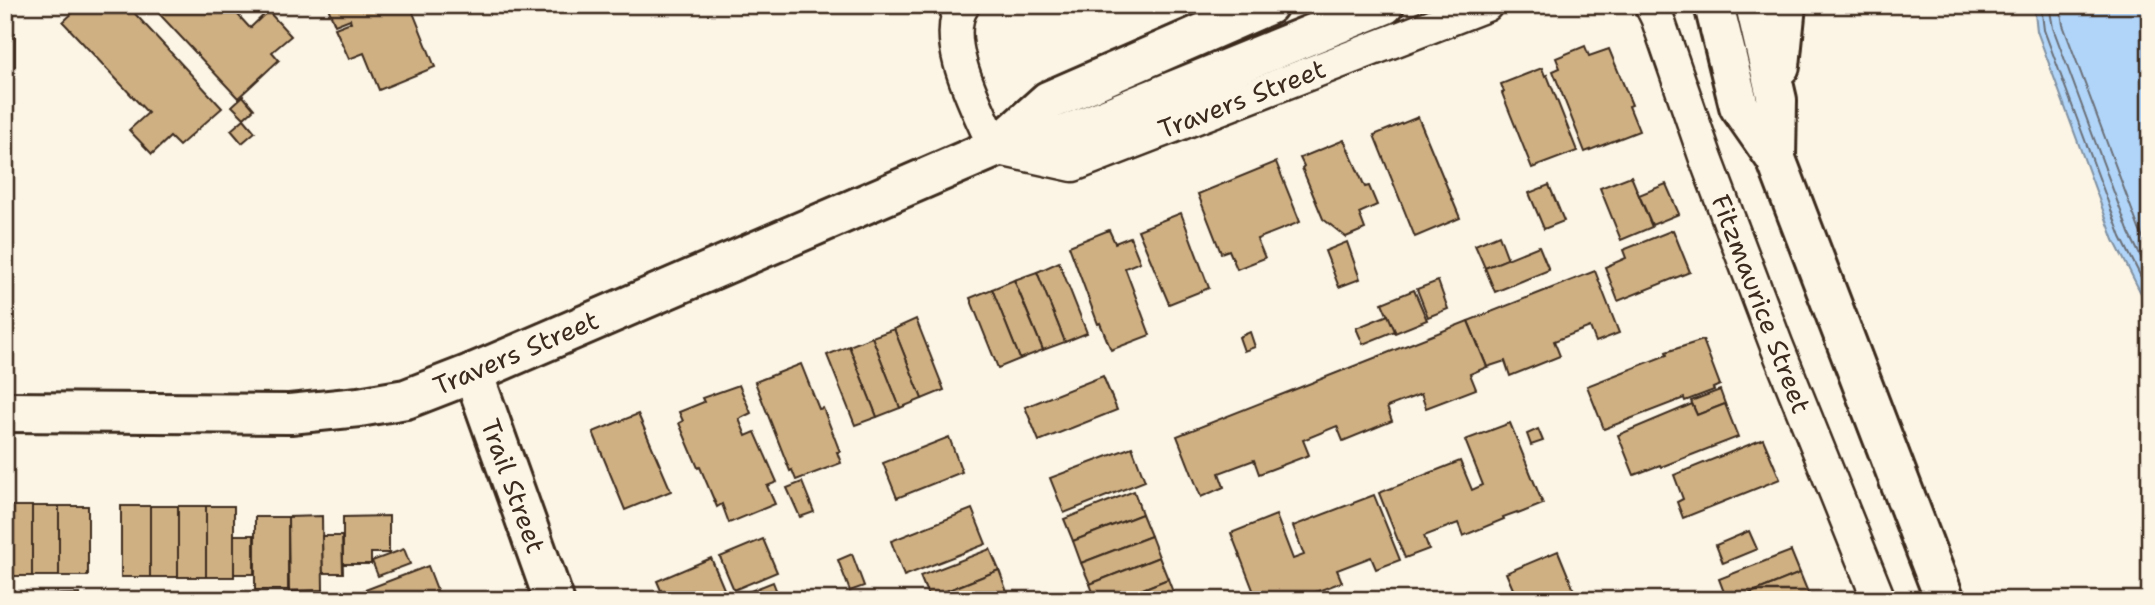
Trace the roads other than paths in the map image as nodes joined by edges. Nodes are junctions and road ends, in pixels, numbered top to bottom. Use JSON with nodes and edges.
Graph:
{"nodes":[{"id":1,"x":963,"y":5,"type":"edge"},
{"id":2,"x":1268,"y":5,"type":"edge"},
{"id":3,"x":1384,"y":5,"type":"edge"},
{"id":4,"x":1486,"y":5,"type":"edge"},
{"id":5,"x":1651,"y":5,"type":"edge"},
{"id":6,"x":1714,"y":5,"type":"edge"},
{"id":7,"x":1755,"y":5,"type":"edge"},
{"id":8,"x":1786,"y":5,"type":"edge"},
{"id":9,"x":1777,"y":100,"type":"junction"},
{"id":10,"x":995,"y":148,"type":"junction"},
{"id":11,"x":1776,"y":159,"type":"junction"},
{"id":12,"x":473,"y":373,"type":"junction"},
{"id":13,"x":5,"y":412,"type":"edge"},
{"id":14,"x":554,"y":600,"type":"edge"},
{"id":15,"x":1879,"y":600,"type":"edge"},
{"id":16,"x":1945,"y":600,"type":"edge"}],
"edges":[{"from":1,"to":10,"type":"street"},
{"from":2,"to":10,"type":"main road","name":"Travers Street"},
{"from":3,"to":10,"type":"main road","name":"Travers Street"},
{"from":4,"to":10,"type":"street","name":"Travers Street"},
{"from":5,"to":15,"type":"street","name":"Fitzmaurice Street"},
{"from":6,"to":11,"type":"main road"},
{"from":7,"to":9,"type":"main road"},
{"from":8,"to":9,"type":"main road"},
{"from":9,"to":11,"type":"main road"},
{"from":10,"to":12,"type":"main road","name":"Travers Street"},
{"from":11,"to":16,"type":"main road"},
{"from":12,"to":13,"type":"main road","name":"Travers Street"},
{"from":12,"to":14,"type":"main road","name":"Trail Street"}]}
